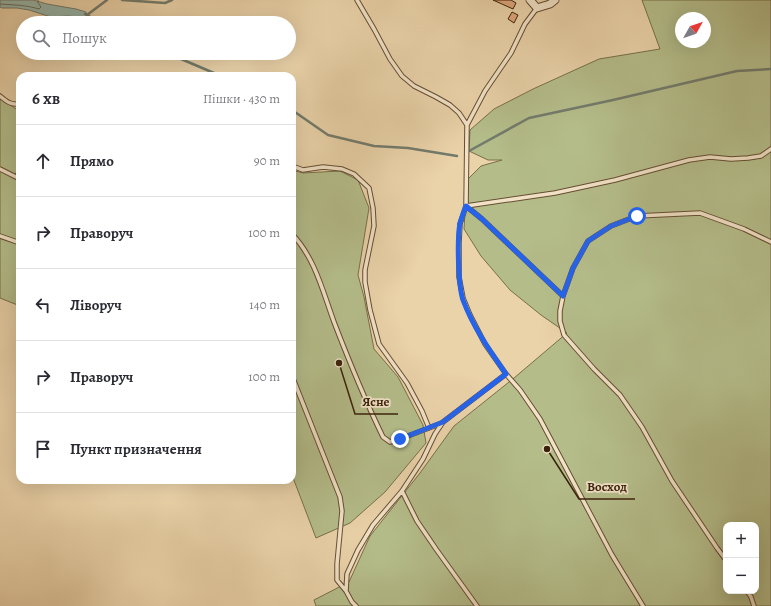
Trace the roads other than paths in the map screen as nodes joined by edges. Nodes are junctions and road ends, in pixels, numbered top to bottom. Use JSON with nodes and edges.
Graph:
{"nodes":[{"id":1,"x":357,"y":0,"type":"edge"},
{"id":2,"x":530,"y":0,"type":"edge"},
{"id":3,"x":555,"y":0,"type":"edge"},
{"id":4,"x":538,"y":8,"type":"junction"},
{"id":5,"x":0,"y":96,"type":"edge"},
{"id":6,"x":16,"y":105,"type":"edge"},
{"id":7,"x":467,"y":125,"type":"junction"},
{"id":8,"x":771,"y":149,"type":"edge"},
{"id":9,"x":296,"y":167,"type":"edge"},
{"id":10,"x":0,"y":169,"type":"edge"},
{"id":11,"x":16,"y":177,"type":"edge"},
{"id":12,"x":466,"y":206,"type":"junction"},
{"id":13,"x":0,"y":236,"type":"edge"},
{"id":14,"x":296,"y":239,"type":"edge"},
{"id":15,"x":16,"y":242,"type":"edge"},
{"id":16,"x":771,"y":242,"type":"edge"},
{"id":17,"x":563,"y":296,"type":"junction"},
{"id":18,"x":506,"y":374,"type":"junction"},
{"id":19,"x":296,"y":386,"type":"edge"},
{"id":20,"x":443,"y":422,"type":"junction"},
{"id":21,"x":429,"y":428,"type":"junction"},
{"id":22,"x":402,"y":491,"type":"junction"},
{"id":23,"x":724,"y":558,"type":"edge"},
{"id":24,"x":346,"y":591,"type":"junction"},
{"id":25,"x":749,"y":594,"type":"edge"},
{"id":26,"x":356,"y":606,"type":"edge"},
{"id":27,"x":477,"y":606,"type":"edge"},
{"id":28,"x":643,"y":606,"type":"edge"},
{"id":29,"x":754,"y":606,"type":"edge"}],
"edges":[{"from":1,"to":7,"type":"lane"},
{"from":2,"to":4,"type":"street"},
{"from":3,"to":4,"type":"street"},
{"from":4,"to":7,"type":"lane"},
{"from":5,"to":6,"type":"lane"},
{"from":7,"to":12,"type":"lane"},
{"from":8,"to":12,"type":"lane"},
{"from":9,"to":21,"type":"lane"},
{"from":10,"to":11,"type":"lane"},
{"from":12,"to":17,"type":"lane"},
{"from":12,"to":18,"type":"lane"},
{"from":13,"to":15,"type":"lane"},
{"from":14,"to":21,"type":"lane"},
{"from":16,"to":17,"type":"lane"},
{"from":17,"to":23,"type":"lane"},
{"from":18,"to":20,"type":"lane"},
{"from":18,"to":28,"type":"lane"},
{"from":19,"to":24,"type":"lane"},
{"from":20,"to":21,"type":"lane"},
{"from":20,"to":22,"type":"lane"},
{"from":22,"to":24,"type":"lane"},
{"from":22,"to":27,"type":"lane"},
{"from":24,"to":26,"type":"lane"},
{"from":25,"to":29,"type":"lane"}]}
